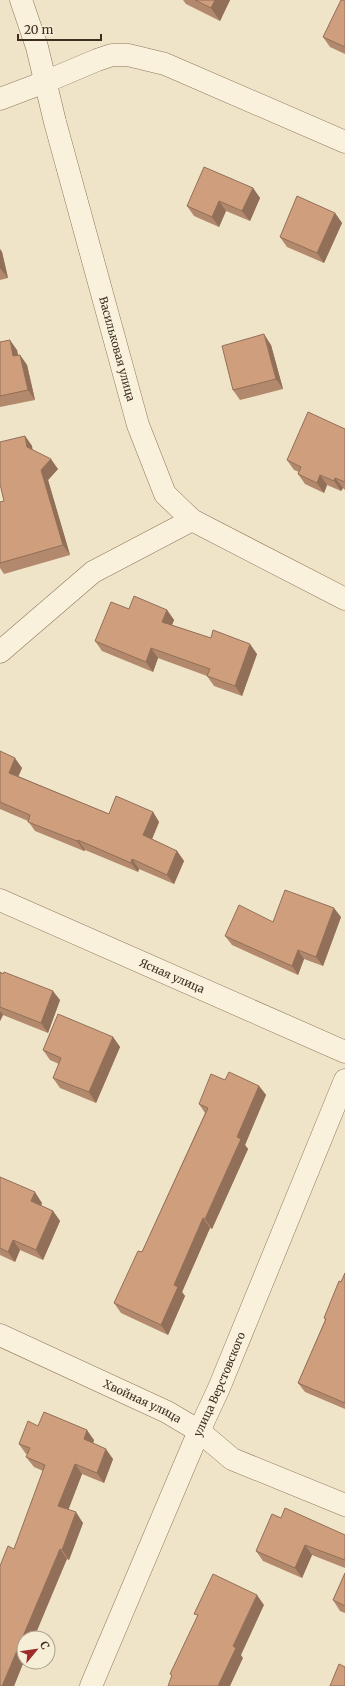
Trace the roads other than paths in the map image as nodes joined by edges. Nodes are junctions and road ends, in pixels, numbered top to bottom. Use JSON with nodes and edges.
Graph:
{"nodes":[{"id":1,"x":21,"y":0,"type":"edge"},
{"id":2,"x":45,"y":82,"type":"junction"},
{"id":3,"x":0,"y":98,"type":"edge"},
{"id":4,"x":345,"y":142,"type":"edge"},
{"id":5,"x":192,"y":520,"type":"junction"},
{"id":6,"x":345,"y":599,"type":"edge"},
{"id":7,"x":0,"y":652,"type":"edge"},
{"id":8,"x":0,"y":900,"type":"edge"},
{"id":9,"x":345,"y":1052,"type":"edge"},
{"id":10,"x":345,"y":1080,"type":"edge"},
{"id":11,"x":0,"y":1335,"type":"edge"},
{"id":12,"x":199,"y":1431,"type":"junction"},
{"id":13,"x":345,"y":1505,"type":"edge"},
{"id":14,"x":91,"y":1686,"type":"edge"}],
"edges":[{"from":1,"to":2,"type":"street","name":"Васильковая улица"},
{"from":2,"to":3,"type":"street"},
{"from":2,"to":4,"type":"street"},
{"from":2,"to":5,"type":"street","name":"Васильковая улица"},
{"from":5,"to":6,"type":"street","name":"Васильковая улица"},
{"from":5,"to":7,"type":"street"},
{"from":8,"to":9,"type":"street","name":"Ясная улица"},
{"from":10,"to":12,"type":"street","name":"улица Верстовского"},
{"from":11,"to":12,"type":"street","name":"Хвойная улица"},
{"from":12,"to":13,"type":"street","name":"Хвойная улица"},
{"from":12,"to":14,"type":"street","name":"улица Верстовского"}]}
